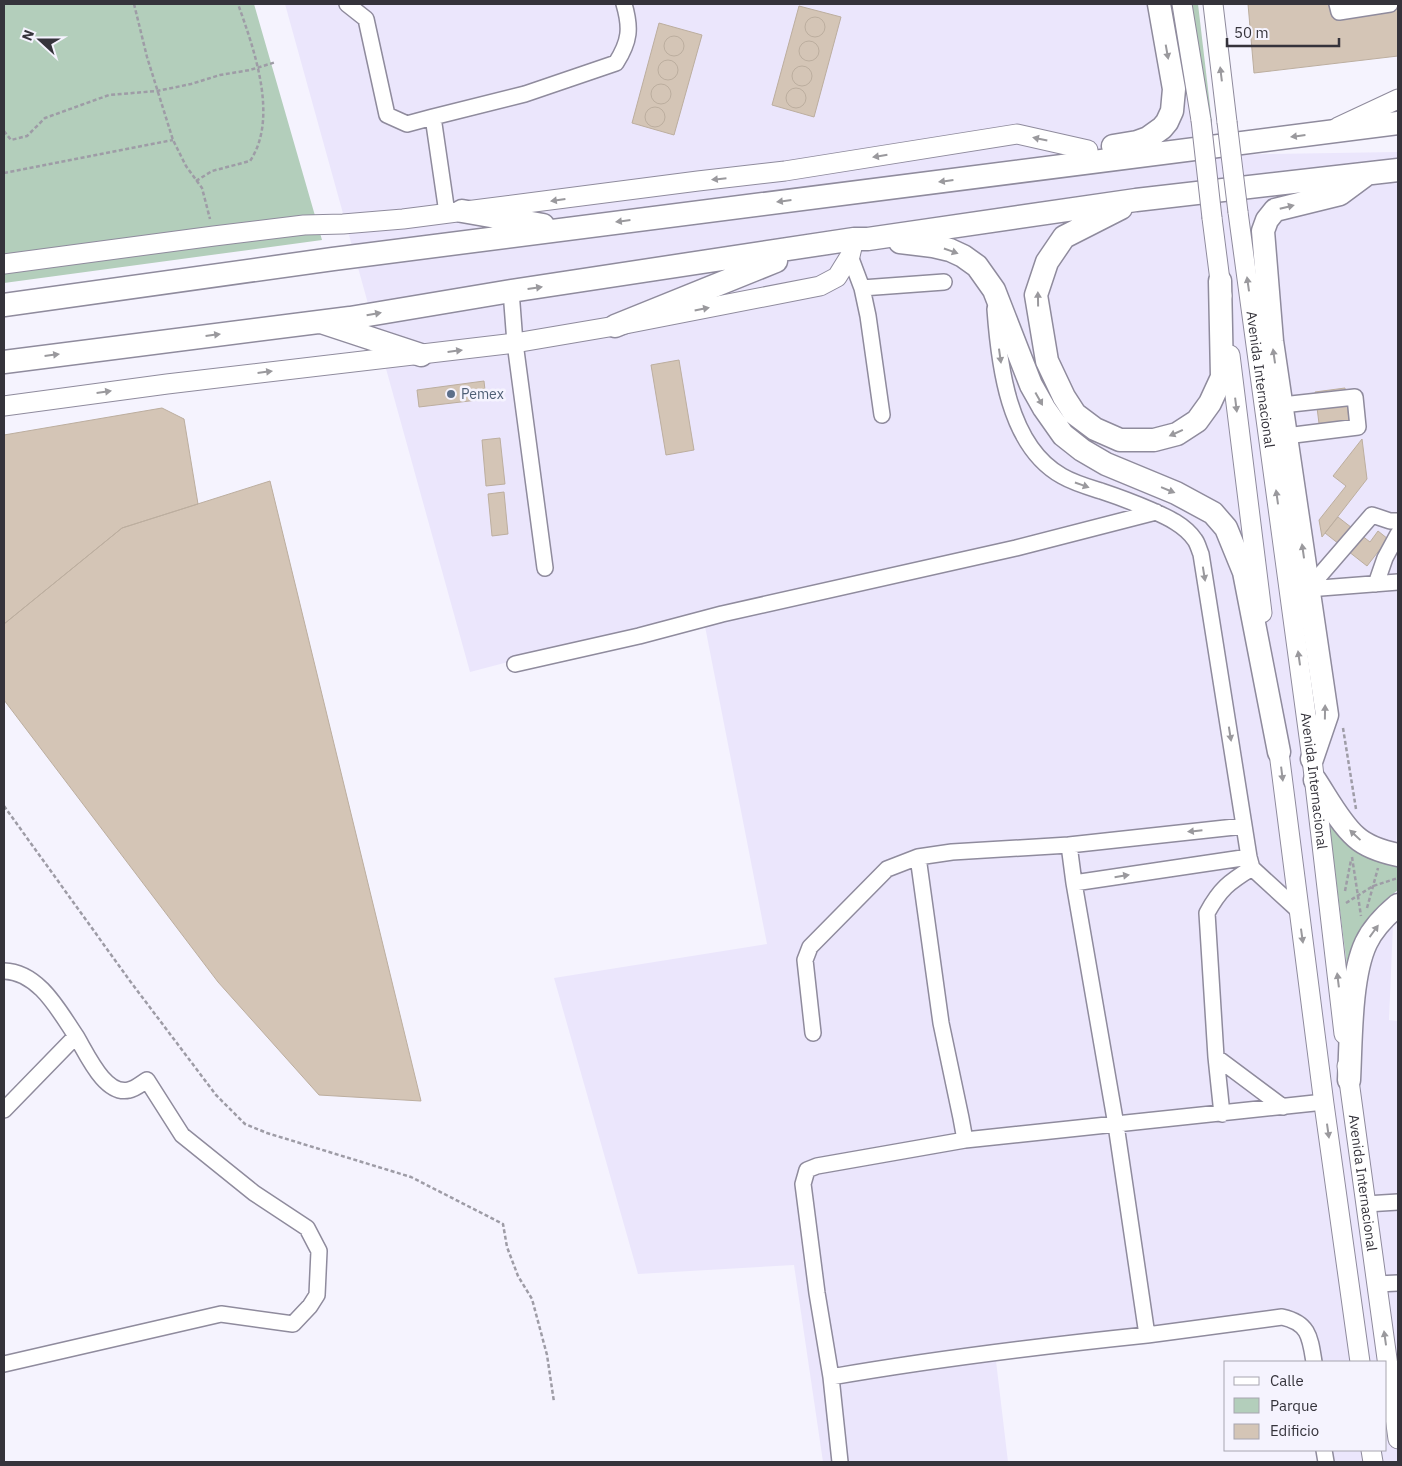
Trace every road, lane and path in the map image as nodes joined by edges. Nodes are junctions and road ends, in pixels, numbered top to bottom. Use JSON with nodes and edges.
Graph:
{"nodes":[{"id":1,"x":134,"y":4,"type":"edge"},
{"id":2,"x":238,"y":4,"type":"edge"},
{"id":3,"x":347,"y":4,"type":"edge"},
{"id":4,"x":624,"y":4,"type":"edge"},
{"id":5,"x":1159,"y":4,"type":"edge"},
{"id":6,"x":1182,"y":4,"type":"edge"},
{"id":7,"x":1213,"y":4,"type":"edge"},
{"id":8,"x":1337,"y":4,"type":"edge"},
{"id":9,"x":1390,"y":4,"type":"edge"},
{"id":10,"x":276,"y":62,"type":"dead end"},
{"id":11,"x":258,"y":68,"type":"junction"},
{"id":12,"x":157,"y":91,"type":"junction"},
{"id":13,"x":1398,"y":99,"type":"edge"},
{"id":14,"x":432,"y":117,"type":"junction"},
{"id":15,"x":1398,"y":123,"type":"edge"},
{"id":16,"x":4,"y":131,"type":"edge"},
{"id":17,"x":1329,"y":132,"type":"junction"},
{"id":18,"x":173,"y":140,"type":"junction"},
{"id":19,"x":1088,"y":150,"type":"junction"},
{"id":20,"x":1398,"y":170,"type":"edge"},
{"id":21,"x":4,"y":173,"type":"edge"},
{"id":22,"x":1368,"y":173,"type":"junction"},
{"id":23,"x":975,"y":177,"type":"junction"},
{"id":24,"x":196,"y":180,"type":"junction"},
{"id":25,"x":1136,"y":200,"type":"junction"},
{"id":26,"x":454,"y":212,"type":"junction"},
{"id":27,"x":564,"y":228,"type":"junction"},
{"id":28,"x":214,"y":236,"type":"junction"},
{"id":29,"x":857,"y":245,"type":"junction"},
{"id":30,"x":810,"y":247,"type":"junction"},
{"id":31,"x":4,"y":264,"type":"edge"},
{"id":32,"x":1220,"y":281,"type":"junction"},
{"id":33,"x":944,"y":282,"type":"dead end"},
{"id":34,"x":862,"y":288,"type":"junction"},
{"id":35,"x":994,"y":290,"type":"junction"},
{"id":36,"x":510,"y":291,"type":"junction"},
{"id":37,"x":4,"y":305,"type":"edge"},
{"id":38,"x":319,"y":322,"type":"junction"},
{"id":39,"x":615,"y":326,"type":"junction"},
{"id":40,"x":515,"y":343,"type":"junction"},
{"id":41,"x":422,"y":355,"type":"junction"},
{"id":42,"x":4,"y":362,"type":"edge"},
{"id":43,"x":1282,"y":405,"type":"junction"},
{"id":44,"x":4,"y":406,"type":"edge"},
{"id":45,"x":882,"y":415,"type":"dead end"},
{"id":46,"x":1286,"y":436,"type":"junction"},
{"id":47,"x":1156,"y":512,"type":"junction"},
{"id":48,"x":1398,"y":521,"type":"edge"},
{"id":49,"x":1398,"y":534,"type":"edge"},
{"id":50,"x":544,"y":568,"type":"dead end"},
{"id":51,"x":1398,"y":582,"type":"edge"},
{"id":52,"x":1376,"y":584,"type":"junction"},
{"id":53,"x":1308,"y":589,"type":"junction"},
{"id":54,"x":515,"y":664,"type":"dead end"},
{"id":55,"x":1342,"y":723,"type":"dead end"},
{"id":56,"x":1279,"y":752,"type":"junction"},
{"id":57,"x":1314,"y":769,"type":"junction"},
{"id":58,"x":4,"y":806,"type":"edge"},
{"id":59,"x":1356,"y":811,"type":"dead end"},
{"id":60,"x":1244,"y":826,"type":"junction"},
{"id":61,"x":1069,"y":845,"type":"junction"},
{"id":62,"x":1353,"y":851,"type":"dead end"},
{"id":63,"x":1352,"y":856,"type":"junction"},
{"id":64,"x":918,"y":857,"type":"junction"},
{"id":65,"x":1388,"y":859,"type":"edge"},
{"id":66,"x":1250,"y":863,"type":"junction"},
{"id":67,"x":1398,"y":878,"type":"edge"},
{"id":68,"x":1074,"y":883,"type":"junction"},
{"id":69,"x":1373,"y":886,"type":"junction"},
{"id":70,"x":1358,"y":896,"type":"junction"},
{"id":71,"x":1398,"y":905,"type":"edge"},
{"id":72,"x":1299,"y":911,"type":"junction"},
{"id":73,"x":4,"y":971,"type":"edge"},
{"id":74,"x":813,"y":1033,"type":"dead end"},
{"id":75,"x":76,"y":1036,"type":"junction"},
{"id":76,"x":1216,"y":1057,"type":"junction"},
{"id":77,"x":1349,"y":1080,"type":"junction"},
{"id":78,"x":1324,"y":1102,"type":"junction"},
{"id":79,"x":1283,"y":1107,"type":"junction"},
{"id":80,"x":4,"y":1110,"type":"edge"},
{"id":81,"x":1222,"y":1114,"type":"junction"},
{"id":82,"x":1116,"y":1125,"type":"junction"},
{"id":83,"x":964,"y":1140,"type":"junction"},
{"id":84,"x":1398,"y":1202,"type":"edge"},
{"id":85,"x":1366,"y":1204,"type":"junction"},
{"id":86,"x":1398,"y":1283,"type":"edge"},
{"id":87,"x":1377,"y":1284,"type":"junction"},
{"id":88,"x":1147,"y":1335,"type":"junction"},
{"id":89,"x":1314,"y":1361,"type":"edge"},
{"id":90,"x":1360,"y":1361,"type":"edge"},
{"id":91,"x":4,"y":1364,"type":"edge"},
{"id":92,"x":831,"y":1377,"type":"junction"},
{"id":93,"x":554,"y":1402,"type":"dead end"},
{"id":94,"x":1398,"y":1439,"type":"edge"},
{"id":95,"x":840,"y":1462,"type":"edge"}],
"edges":[{"from":1,"to":12,"type":"path"},
{"from":2,"to":11,"type":"path"},
{"from":3,"to":14,"type":"street"},
{"from":4,"to":14,"type":"street"},
{"from":5,"to":19,"type":"highway","one_way":true},
{"from":6,"to":32,"type":"main road","name":"Avenida Internacional","bridge":true},
{"from":57,"to":7,"type":"main road","name":"Avenida Internacional","one_way":true,"bridge":true},
{"from":8,"to":9,"type":"street"},
{"from":10,"to":11,"type":"path"},
{"from":11,"to":12,"type":"path"},
{"from":11,"to":24,"type":"path"},
{"from":12,"to":16,"type":"path"},
{"from":12,"to":18,"type":"path"},
{"from":13,"to":17,"type":"main road"},
{"from":14,"to":26,"type":"street"},
{"from":15,"to":17,"type":"highway"},
{"from":17,"to":23,"type":"highway","one_way":true},
{"from":18,"to":21,"type":"path"},
{"from":18,"to":24,"type":"path"},
{"from":19,"to":23,"type":"highway"},
{"from":19,"to":26,"type":"main road","one_way":true},
{"from":20,"to":22,"type":"highway"},
{"from":22,"to":25,"type":"highway"},
{"from":43,"to":22,"type":"highway","one_way":true},
{"from":23,"to":27,"type":"highway","one_way":true},
{"from":24,"to":28,"type":"path"},
{"from":25,"to":29,"type":"highway"},
{"from":32,"to":25,"type":"highway","one_way":true},
{"from":26,"to":27,"type":"highway"},
{"from":26,"to":28,"type":"main road"},
{"from":27,"to":37,"type":"highway"},
{"from":28,"to":31,"type":"main road"},
{"from":29,"to":30,"type":"highway"},
{"from":29,"to":34,"type":"street"},
{"from":29,"to":35,"type":"highway","one_way":true},
{"from":39,"to":29,"type":"main road","one_way":true},
{"from":36,"to":30,"type":"highway","one_way":true},
{"from":30,"to":39,"type":"highway"},
{"from":32,"to":56,"type":"main road","name":"Avenida Internacional","one_way":true},
{"from":33,"to":34,"type":"street"},
{"from":34,"to":45,"type":"street"},
{"from":35,"to":47,"type":"street","one_way":true},
{"from":35,"to":56,"type":"highway","one_way":true},
{"from":38,"to":36,"type":"highway","one_way":true},
{"from":36,"to":40,"type":"street"},
{"from":38,"to":41,"type":"highway"},
{"from":42,"to":38,"type":"highway","one_way":true},
{"from":39,"to":40,"type":"main road"},
{"from":41,"to":40,"type":"main road","one_way":true},
{"from":40,"to":50,"type":"street"},
{"from":44,"to":41,"type":"main road","one_way":true},
{"from":43,"to":46,"type":"highway"},
{"from":43,"to":46,"type":"street"},
{"from":53,"to":46,"type":"highway","one_way":true},
{"from":47,"to":54,"type":"street"},
{"from":47,"to":60,"type":"street","one_way":true},
{"from":48,"to":53,"type":"street"},
{"from":49,"to":52,"type":"street"},
{"from":51,"to":52,"type":"street"},
{"from":52,"to":53,"type":"street"},
{"from":57,"to":53,"type":"highway","one_way":true},
{"from":55,"to":59,"type":"path"},
{"from":56,"to":72,"type":"main road","name":"Avenida Internacional","one_way":true},
{"from":65,"to":57,"type":"highway","one_way":true},
{"from":77,"to":57,"type":"main road","name":"Avenida Internacional","one_way":true},
{"from":58,"to":93,"type":"path"},
{"from":60,"to":61,"type":"street","one_way":true},
{"from":60,"to":66,"type":"street"},
{"from":61,"to":64,"type":"street"},
{"from":61,"to":68,"type":"street"},
{"from":62,"to":63,"type":"path"},
{"from":63,"to":70,"type":"path"},
{"from":63,"to":70,"type":"path"},
{"from":64,"to":74,"type":"street"},
{"from":64,"to":83,"type":"street"},
{"from":65,"to":69,"type":"path"},
{"from":68,"to":66,"type":"street","one_way":true},
{"from":66,"to":72,"type":"street"},
{"from":66,"to":76,"type":"street"},
{"from":67,"to":69,"type":"path"},
{"from":68,"to":82,"type":"street"},
{"from":69,"to":70,"type":"path"},
{"from":69,"to":70,"type":"path"},
{"from":77,"to":71,"type":"highway","one_way":true},
{"from":72,"to":78,"type":"main road","name":"Avenida Internacional","one_way":true},
{"from":73,"to":75,"type":"street"},
{"from":75,"to":80,"type":"street"},
{"from":75,"to":91,"type":"street"},
{"from":76,"to":79,"type":"street"},
{"from":76,"to":81,"type":"street"},
{"from":77,"to":85,"type":"main road","name":"Avenida Internacional"},
{"from":78,"to":79,"type":"street"},
{"from":78,"to":90,"type":"main road","name":"Avenida Internacional","one_way":true},
{"from":79,"to":81,"type":"street"},
{"from":81,"to":82,"type":"street"},
{"from":82,"to":83,"type":"street"},
{"from":82,"to":88,"type":"street"},
{"from":83,"to":92,"type":"street"},
{"from":84,"to":85,"type":"street"},
{"from":85,"to":87,"type":"main road","name":"Avenida Internacional"},
{"from":86,"to":87,"type":"street"},
{"from":94,"to":87,"type":"main road","name":"Avenida Internacional","one_way":true},
{"from":88,"to":89,"type":"street"},
{"from":88,"to":92,"type":"street"},
{"from":92,"to":95,"type":"street"}]}
